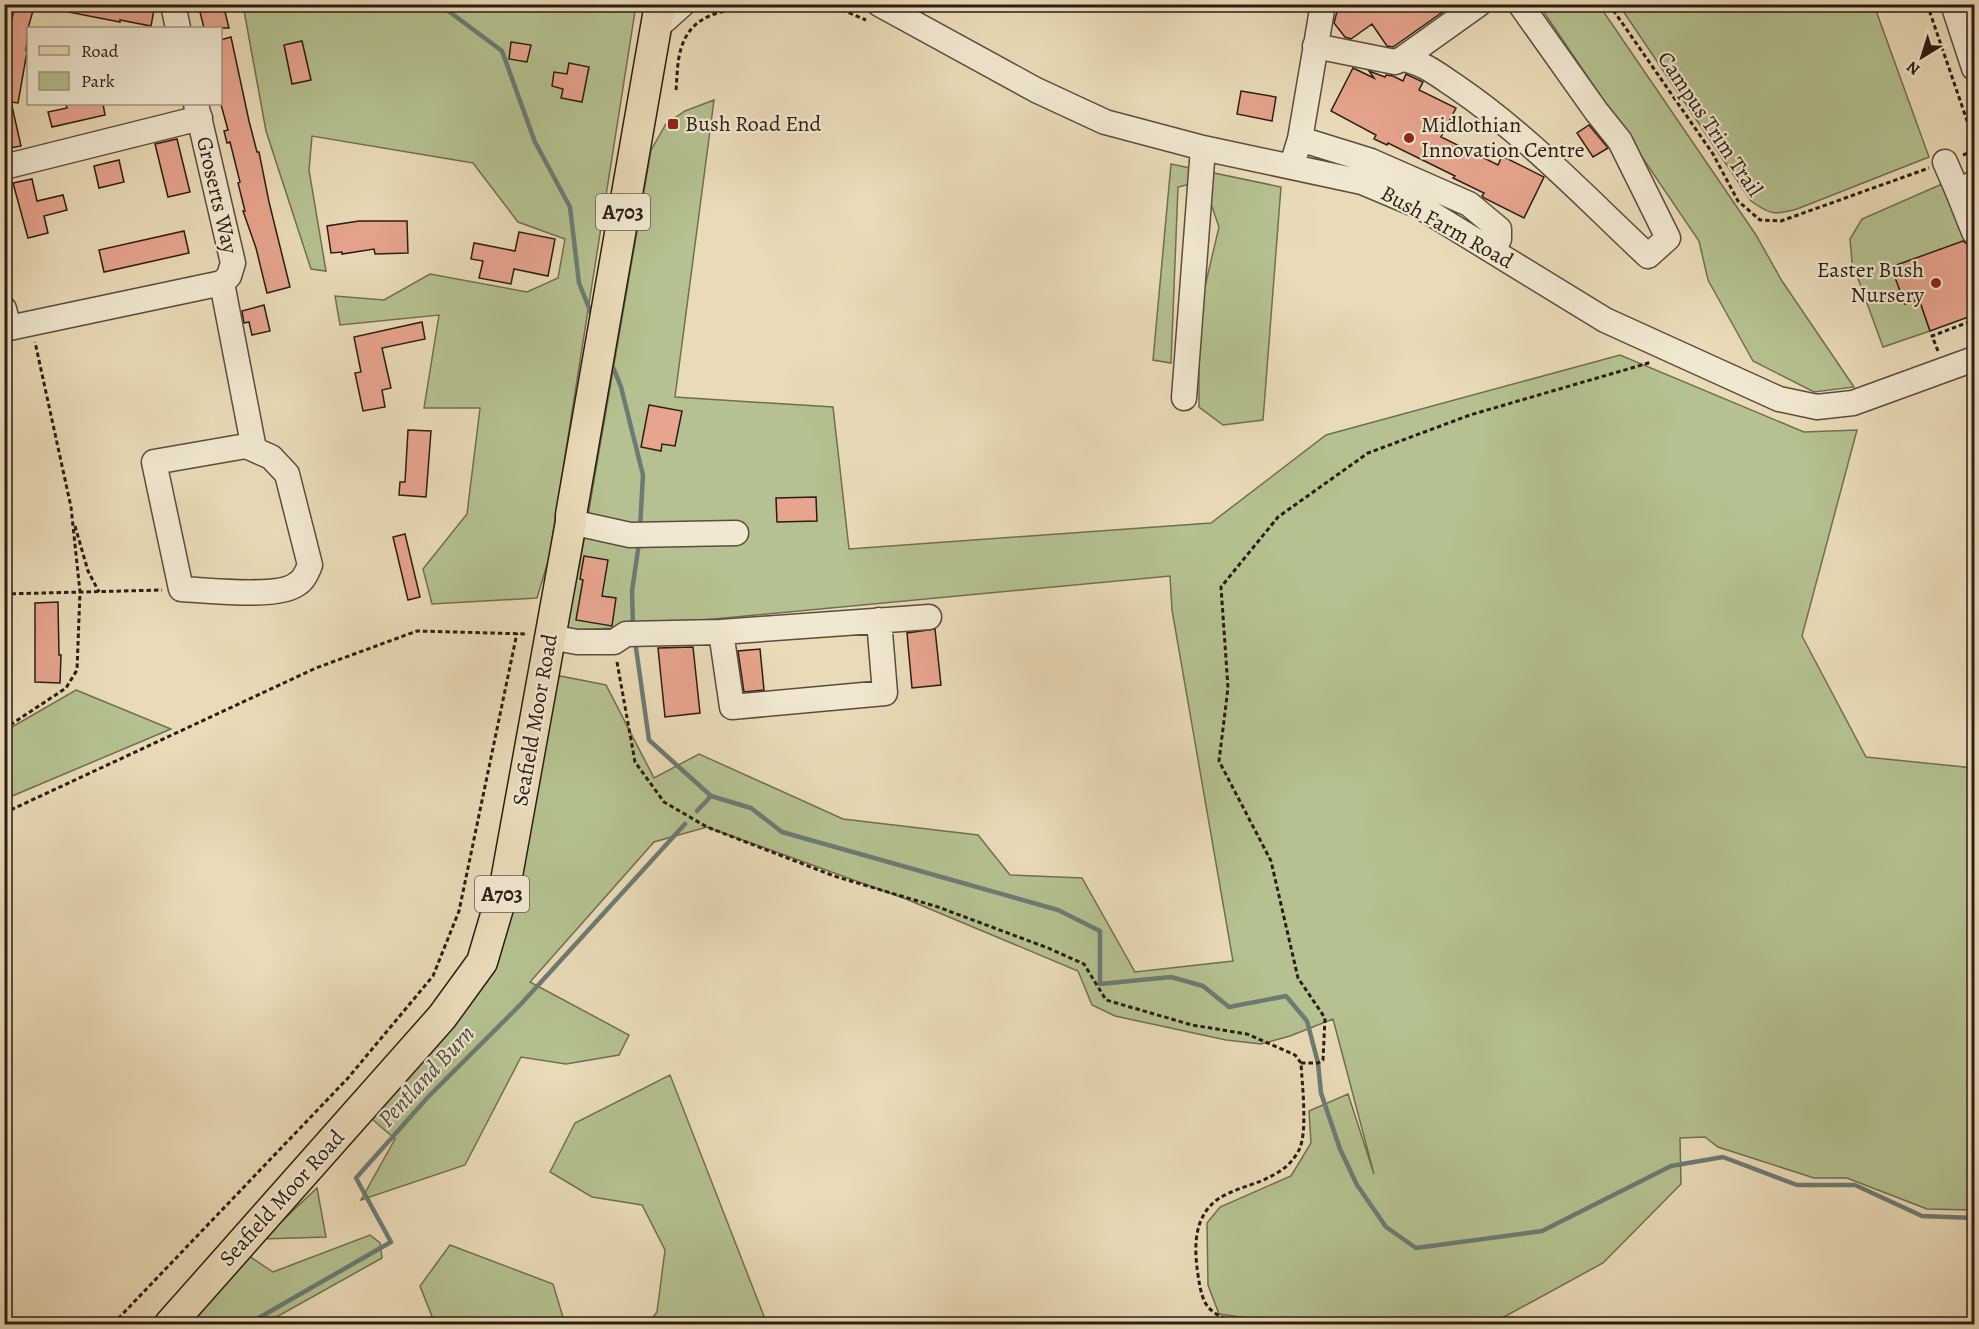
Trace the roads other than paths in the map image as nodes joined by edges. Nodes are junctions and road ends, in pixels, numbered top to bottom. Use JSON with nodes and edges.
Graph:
{"nodes":[{"id":1,"x":173,"y":4,"type":"edge"},
{"id":2,"x":683,"y":4,"type":"edge"},
{"id":3,"x":1323,"y":4,"type":"edge"},
{"id":4,"x":1479,"y":4,"type":"edge"},
{"id":5,"x":1520,"y":4,"type":"edge"},
{"id":6,"x":1953,"y":4,"type":"edge"},
{"id":7,"x":876,"y":13,"type":"edge"},
{"id":8,"x":657,"y":17,"type":"edge"},
{"id":9,"x":178,"y":27,"type":"edge"},
{"id":10,"x":1315,"y":46,"type":"junction"},
{"id":11,"x":1402,"y":59,"type":"junction"},
{"id":12,"x":1974,"y":68,"type":"edge"},
{"id":13,"x":198,"y":111,"type":"edge"},
{"id":14,"x":1300,"y":139,"type":"junction"},
{"id":15,"x":1203,"y":148,"type":"junction"},
{"id":16,"x":1945,"y":162,"type":"road end"},
{"id":17,"x":1291,"y":165,"type":"junction"},
{"id":18,"x":4,"y":167,"type":"edge"},
{"id":19,"x":1966,"y":188,"type":"edge"},
{"id":20,"x":1974,"y":232,"type":"edge"},
{"id":21,"x":1493,"y":251,"type":"junction"},
{"id":22,"x":222,"y":283,"type":"junction"},
{"id":23,"x":4,"y":309,"type":"edge"},
{"id":24,"x":1974,"y":359,"type":"edge"},
{"id":25,"x":1184,"y":398,"type":"dead end"},
{"id":26,"x":254,"y":448,"type":"junction"},
{"id":27,"x":571,"y":522,"type":"junction"},
{"id":28,"x":736,"y":533,"type":"dead end"},
{"id":29,"x":929,"y":617,"type":"dead end"},
{"id":30,"x":879,"y":620,"type":"junction"},
{"id":31,"x":721,"y":632,"type":"junction"},
{"id":32,"x":550,"y":637,"type":"junction"},
{"id":33,"x":170,"y":1324,"type":"edge"}],
"edges":[{"from":1,"to":9,"type":"street"},
{"from":2,"to":8,"type":"street"},
{"from":3,"to":10,"type":"street"},
{"from":4,"to":11,"type":"street"},
{"from":5,"to":11,"type":"street"},
{"from":6,"to":12,"type":"street"},
{"from":7,"to":15,"type":"street","name":"Bush Farm Road"},
{"from":8,"to":27,"type":"main road","name":"Seafield Moor Road","number":"A703"},
{"from":10,"to":11,"type":"street"},
{"from":10,"to":14,"type":"street"},
{"from":13,"to":18,"type":"street"},
{"from":13,"to":22,"type":"street","name":"Groserts Way"},
{"from":14,"to":17,"type":"street"},
{"from":14,"to":21,"type":"street"},
{"from":15,"to":17,"type":"street","name":"Bush Farm Road"},
{"from":15,"to":25,"type":"street"},
{"from":16,"to":19,"type":"street"},
{"from":17,"to":21,"type":"street","name":"Bush Farm Road"},
{"from":19,"to":20,"type":"street"},
{"from":21,"to":24,"type":"street","name":"Bush Farm Road"},
{"from":22,"to":23,"type":"street"},
{"from":22,"to":26,"type":"street"},
{"from":26,"to":26,"type":"street"},
{"from":27,"to":28,"type":"street"},
{"from":27,"to":32,"type":"main road","name":"Seafield Moor Road","number":"A703"},
{"from":29,"to":30,"type":"street"},
{"from":30,"to":31,"type":"street"},
{"from":30,"to":31,"type":"street"},
{"from":31,"to":32,"type":"street"},
{"from":32,"to":33,"type":"main road","name":"Seafield Moor Road","number":"A703"}]}
